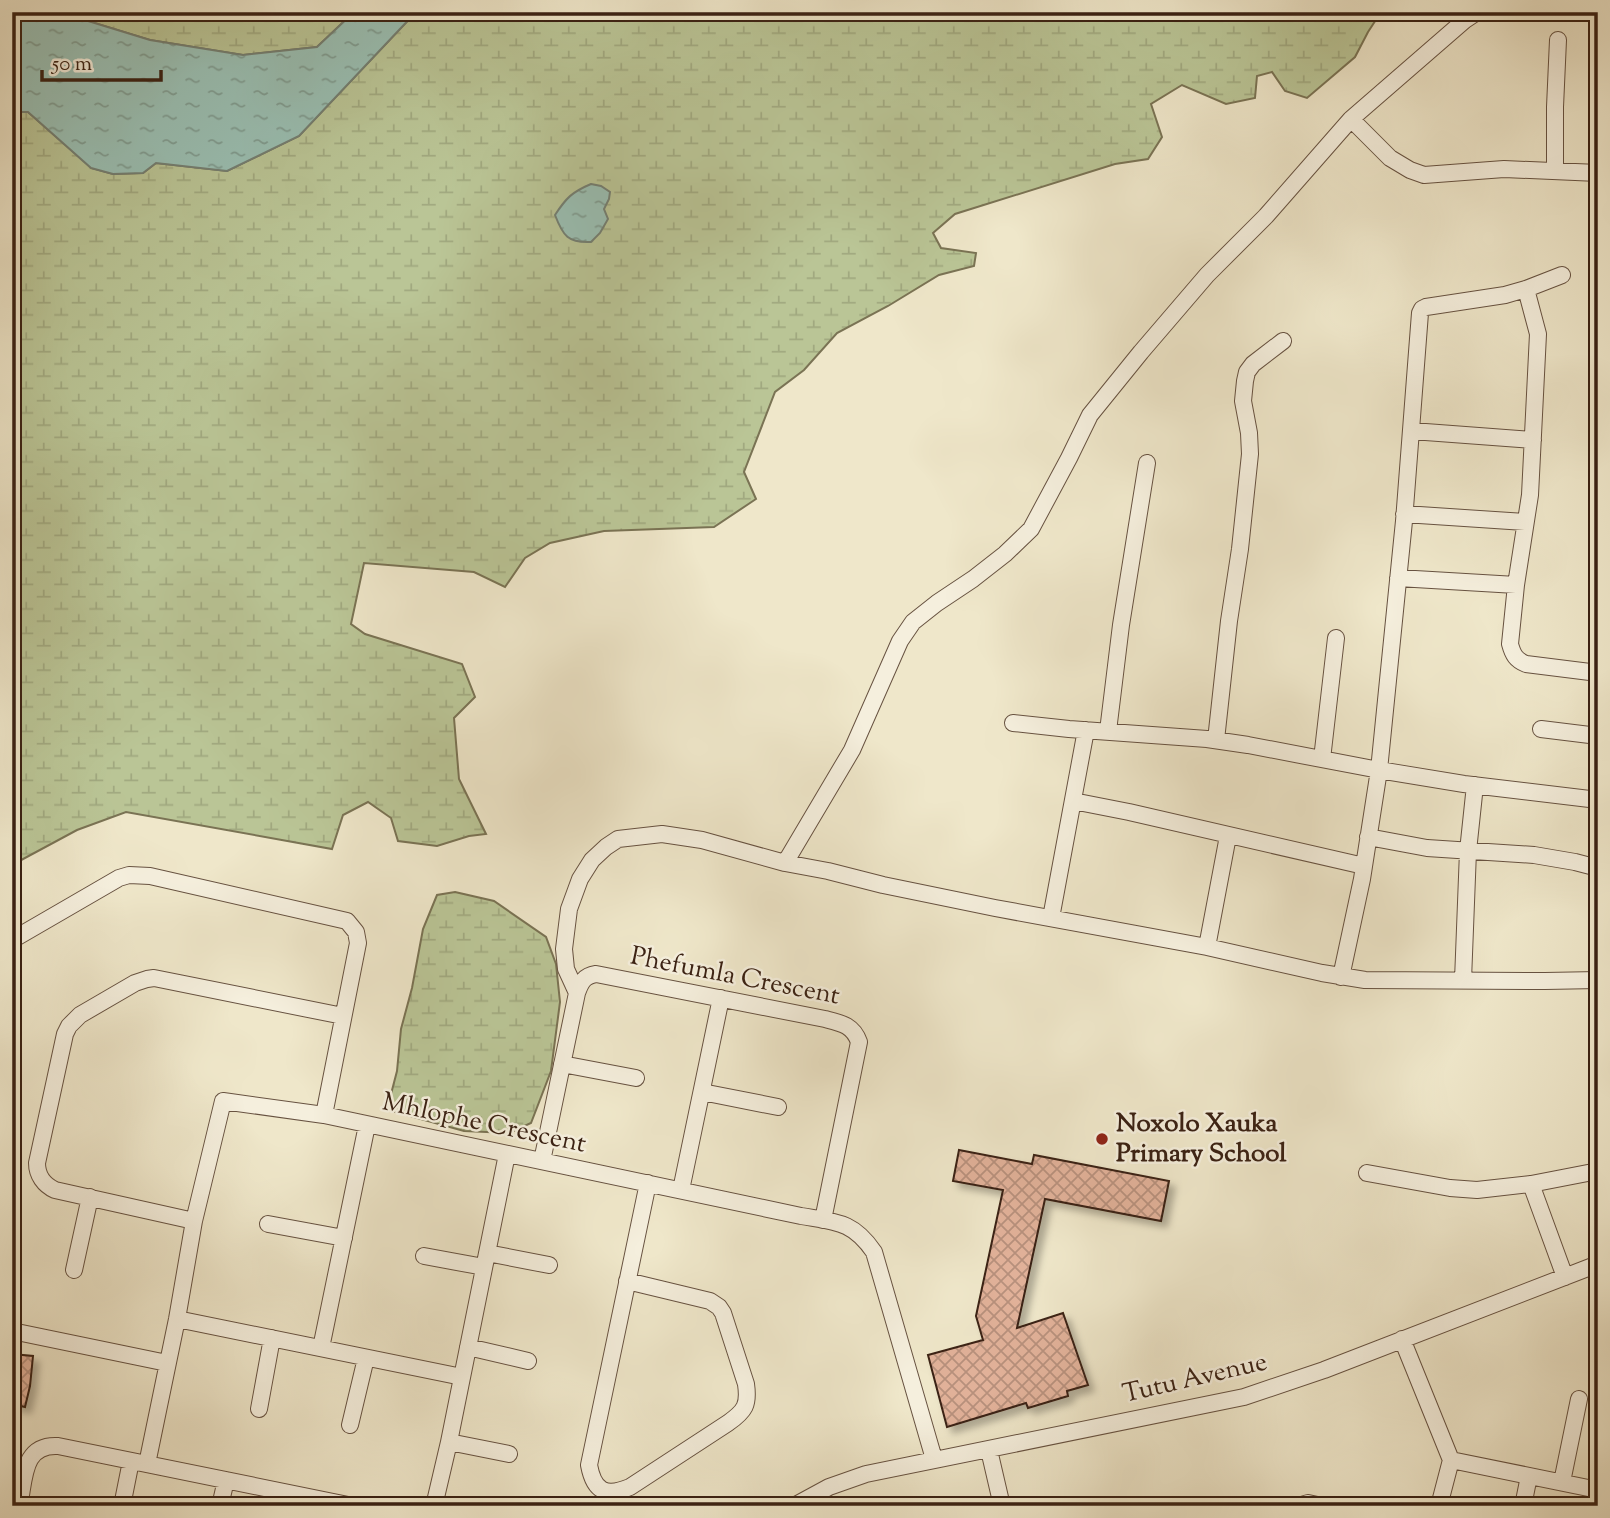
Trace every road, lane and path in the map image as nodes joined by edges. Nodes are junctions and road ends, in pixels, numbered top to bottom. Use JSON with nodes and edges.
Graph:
{"nodes":[{"id":1,"x":1477,"y":12,"type":"edge"},
{"id":2,"x":1558,"y":40,"type":"dead end"},
{"id":3,"x":1351,"y":119,"type":"junction"},
{"id":4,"x":1555,"y":171,"type":"junction"},
{"id":5,"x":1598,"y":173,"type":"edge"},
{"id":6,"x":1562,"y":275,"type":"dead end"},
{"id":7,"x":1526,"y":289,"type":"junction"},
{"id":8,"x":1283,"y":341,"type":"dead end"},
{"id":9,"x":1412,"y":431,"type":"junction"},
{"id":10,"x":1533,"y":440,"type":"junction"},
{"id":11,"x":1147,"y":463,"type":"dead end"},
{"id":12,"x":1404,"y":514,"type":"junction"},
{"id":13,"x":1525,"y":522,"type":"junction"},
{"id":14,"x":1398,"y":578,"type":"junction"},
{"id":15,"x":1516,"y":584,"type":"junction"},
{"id":16,"x":1336,"y":638,"type":"dead end"},
{"id":17,"x":1598,"y":673,"type":"edge"},
{"id":18,"x":1013,"y":723,"type":"dead end"},
{"id":19,"x":1541,"y":729,"type":"dead end"},
{"id":20,"x":1086,"y":730,"type":"junction"},
{"id":21,"x":1108,"y":731,"type":"junction"},
{"id":22,"x":1598,"y":736,"type":"edge"},
{"id":23,"x":1216,"y":740,"type":"junction"},
{"id":24,"x":1322,"y":759,"type":"junction"},
{"id":25,"x":1379,"y":770,"type":"junction"},
{"id":26,"x":1475,"y":785,"type":"junction"},
{"id":27,"x":1598,"y":800,"type":"edge"},
{"id":28,"x":1073,"y":801,"type":"junction"},
{"id":29,"x":1228,"y":836,"type":"junction"},
{"id":30,"x":1368,"y":838,"type":"junction"},
{"id":31,"x":1468,"y":851,"type":"junction"},
{"id":32,"x":785,"y":863,"type":"junction"},
{"id":33,"x":1364,"y":866,"type":"junction"},
{"id":34,"x":1598,"y":868,"type":"edge"},
{"id":35,"x":1051,"y":918,"type":"junction"},
{"id":36,"x":12,"y":940,"type":"edge"},
{"id":37,"x":1208,"y":947,"type":"junction"},
{"id":38,"x":1341,"y":976,"type":"junction"},
{"id":39,"x":1463,"y":980,"type":"junction"},
{"id":40,"x":1598,"y":980,"type":"edge"},
{"id":41,"x":577,"y":993,"type":"junction"},
{"id":42,"x":721,"y":998,"type":"junction"},
{"id":43,"x":343,"y":1016,"type":"junction"},
{"id":44,"x":562,"y":1064,"type":"junction"},
{"id":45,"x":636,"y":1078,"type":"dead end"},
{"id":46,"x":702,"y":1092,"type":"junction"},
{"id":47,"x":778,"y":1107,"type":"dead end"},
{"id":48,"x":324,"y":1115,"type":"junction"},
{"id":49,"x":367,"y":1125,"type":"junction"},
{"id":50,"x":507,"y":1154,"type":"junction"},
{"id":51,"x":541,"y":1161,"type":"junction"},
{"id":52,"x":1598,"y":1171,"type":"edge"},
{"id":53,"x":1367,"y":1173,"type":"dead end"},
{"id":54,"x":648,"y":1183,"type":"junction"},
{"id":55,"x":1531,"y":1184,"type":"junction"},
{"id":56,"x":681,"y":1190,"type":"junction"},
{"id":57,"x":90,"y":1197,"type":"junction"},
{"id":58,"x":823,"y":1220,"type":"junction"},
{"id":59,"x":194,"y":1221,"type":"junction"},
{"id":60,"x":268,"y":1224,"type":"dead end"},
{"id":61,"x":344,"y":1238,"type":"junction"},
{"id":62,"x":424,"y":1256,"type":"dead end"},
{"id":63,"x":485,"y":1260,"type":"junction"},
{"id":64,"x":1598,"y":1264,"type":"edge"},
{"id":65,"x":549,"y":1265,"type":"dead end"},
{"id":66,"x":74,"y":1270,"type":"dead end"},
{"id":67,"x":1565,"y":1277,"type":"junction"},
{"id":68,"x":627,"y":1281,"type":"junction"},
{"id":69,"x":177,"y":1319,"type":"junction"},
{"id":70,"x":12,"y":1331,"type":"edge"},
{"id":71,"x":272,"y":1338,"type":"junction"},
{"id":72,"x":1402,"y":1339,"type":"junction"},
{"id":73,"x":321,"y":1348,"type":"junction"},
{"id":74,"x":468,"y":1348,"type":"junction"},
{"id":75,"x":366,"y":1358,"type":"junction"},
{"id":76,"x":528,"y":1361,"type":"dead end"},
{"id":77,"x":167,"y":1363,"type":"junction"},
{"id":78,"x":462,"y":1377,"type":"junction"},
{"id":79,"x":1579,"y":1399,"type":"dead end"},
{"id":80,"x":258,"y":1409,"type":"dead end"},
{"id":81,"x":349,"y":1425,"type":"dead end"},
{"id":82,"x":449,"y":1442,"type":"junction"},
{"id":83,"x":989,"y":1450,"type":"junction"},
{"id":84,"x":509,"y":1454,"type":"dead end"},
{"id":85,"x":934,"y":1459,"type":"junction"},
{"id":86,"x":1451,"y":1460,"type":"junction"},
{"id":87,"x":139,"y":1462,"type":"junction"},
{"id":88,"x":1528,"y":1476,"type":"junction"},
{"id":89,"x":226,"y":1480,"type":"junction"},
{"id":90,"x":1562,"y":1482,"type":"junction"},
{"id":91,"x":1598,"y":1490,"type":"edge"},
{"id":92,"x":317,"y":1502,"type":"edge"},
{"id":93,"x":19,"y":1506,"type":"edge"},
{"id":94,"x":122,"y":1506,"type":"edge"},
{"id":95,"x":220,"y":1506,"type":"edge"},
{"id":96,"x":353,"y":1506,"type":"edge"},
{"id":97,"x":434,"y":1506,"type":"edge"},
{"id":98,"x":794,"y":1506,"type":"edge"},
{"id":99,"x":1003,"y":1506,"type":"edge"},
{"id":100,"x":1298,"y":1506,"type":"edge"},
{"id":101,"x":1322,"y":1506,"type":"edge"},
{"id":102,"x":1439,"y":1506,"type":"edge"},
{"id":103,"x":1523,"y":1506,"type":"edge"}],
"edges":[{"from":1,"to":3,"type":"street"},
{"from":2,"to":4,"type":"street"},
{"from":3,"to":4,"type":"street"},
{"from":3,"to":32,"type":"street"},
{"from":4,"to":5,"type":"street"},
{"from":6,"to":7,"type":"street"},
{"from":7,"to":9,"type":"street"},
{"from":7,"to":10,"type":"street"},
{"from":8,"to":23,"type":"street"},
{"from":9,"to":10,"type":"street"},
{"from":9,"to":12,"type":"street"},
{"from":10,"to":13,"type":"street"},
{"from":11,"to":21,"type":"street"},
{"from":12,"to":13,"type":"street"},
{"from":12,"to":14,"type":"street"},
{"from":13,"to":15,"type":"street"},
{"from":14,"to":15,"type":"street"},
{"from":14,"to":25,"type":"street"},
{"from":15,"to":17,"type":"street"},
{"from":16,"to":24,"type":"street"},
{"from":18,"to":20,"type":"street"},
{"from":19,"to":22,"type":"street"},
{"from":20,"to":21,"type":"street"},
{"from":20,"to":28,"type":"street"},
{"from":21,"to":23,"type":"street"},
{"from":23,"to":24,"type":"street"},
{"from":24,"to":25,"type":"street"},
{"from":25,"to":26,"type":"street"},
{"from":25,"to":30,"type":"street"},
{"from":26,"to":27,"type":"street"},
{"from":26,"to":31,"type":"street"},
{"from":28,"to":29,"type":"street"},
{"from":28,"to":35,"type":"street"},
{"from":29,"to":33,"type":"street"},
{"from":29,"to":37,"type":"street"},
{"from":30,"to":31,"type":"street"},
{"from":30,"to":33,"type":"street"},
{"from":31,"to":34,"type":"street"},
{"from":31,"to":39,"type":"street"},
{"from":32,"to":35,"type":"street"},
{"from":32,"to":41,"type":"street"},
{"from":33,"to":38,"type":"street"},
{"from":35,"to":37,"type":"street"},
{"from":36,"to":43,"type":"street"},
{"from":37,"to":38,"type":"street"},
{"from":38,"to":39,"type":"street"},
{"from":39,"to":40,"type":"street"},
{"from":41,"to":42,"type":"street","name":"Phefumla Crescent"},
{"from":41,"to":44,"type":"street"},
{"from":42,"to":46,"type":"street"},
{"from":42,"to":58,"type":"street","name":"Phefumla Crescent"},
{"from":43,"to":48,"type":"street"},
{"from":43,"to":57,"type":"street"},
{"from":44,"to":45,"type":"street"},
{"from":44,"to":51,"type":"street"},
{"from":46,"to":47,"type":"street"},
{"from":46,"to":56,"type":"street"},
{"from":48,"to":49,"type":"street","name":"Mhlophe Crescent"},
{"from":48,"to":59,"type":"street","name":"Mhlophe Crescent"},
{"from":49,"to":50,"type":"street","name":"Mhlophe Crescent"},
{"from":49,"to":61,"type":"street"},
{"from":50,"to":51,"type":"street","name":"Mhlophe Crescent"},
{"from":50,"to":63,"type":"street"},
{"from":51,"to":54,"type":"street","name":"Mhlophe Crescent"},
{"from":52,"to":55,"type":"street"},
{"from":53,"to":55,"type":"street"},
{"from":54,"to":56,"type":"street","name":"Mhlophe Crescent"},
{"from":54,"to":68,"type":"street"},
{"from":55,"to":67,"type":"street"},
{"from":56,"to":58,"type":"street","name":"Mhlophe Crescent"},
{"from":57,"to":59,"type":"street"},
{"from":57,"to":66,"type":"street"},
{"from":58,"to":85,"type":"street","name":"Mhlophe Crescent"},
{"from":59,"to":69,"type":"street","name":"Mhlophe Crescent"},
{"from":60,"to":61,"type":"street"},
{"from":61,"to":73,"type":"street"},
{"from":62,"to":63,"type":"street"},
{"from":63,"to":65,"type":"street"},
{"from":63,"to":74,"type":"street"},
{"from":64,"to":67,"type":"street","name":"Tutu Avenue"},
{"from":67,"to":72,"type":"street","name":"Tutu Avenue"},
{"from":68,"to":68,"type":"street"},
{"from":69,"to":71,"type":"street"},
{"from":69,"to":77,"type":"street","name":"Mhlophe Crescent"},
{"from":70,"to":77,"type":"street"},
{"from":71,"to":73,"type":"street"},
{"from":71,"to":80,"type":"street"},
{"from":72,"to":83,"type":"street","name":"Tutu Avenue"},
{"from":72,"to":86,"type":"street"},
{"from":73,"to":75,"type":"street"},
{"from":74,"to":76,"type":"street"},
{"from":74,"to":78,"type":"street"},
{"from":75,"to":78,"type":"street"},
{"from":75,"to":81,"type":"street"},
{"from":77,"to":87,"type":"street","name":"Mhlophe Crescent"},
{"from":78,"to":82,"type":"street"},
{"from":79,"to":90,"type":"street"},
{"from":82,"to":84,"type":"street"},
{"from":82,"to":97,"type":"street"},
{"from":83,"to":85,"type":"street","name":"Tutu Avenue"},
{"from":83,"to":99,"type":"street"},
{"from":85,"to":98,"type":"street","name":"Tutu Avenue"},
{"from":86,"to":88,"type":"street"},
{"from":86,"to":102,"type":"street"},
{"from":87,"to":89,"type":"street"},
{"from":87,"to":93,"type":"street"},
{"from":87,"to":94,"type":"street","name":"Mhlophe Crescent"},
{"from":88,"to":90,"type":"street"},
{"from":88,"to":103,"type":"street"},
{"from":89,"to":92,"type":"street"},
{"from":89,"to":95,"type":"street"},
{"from":90,"to":91,"type":"street"},
{"from":92,"to":96,"type":"street"},
{"from":100,"to":101,"type":"street"}]}
